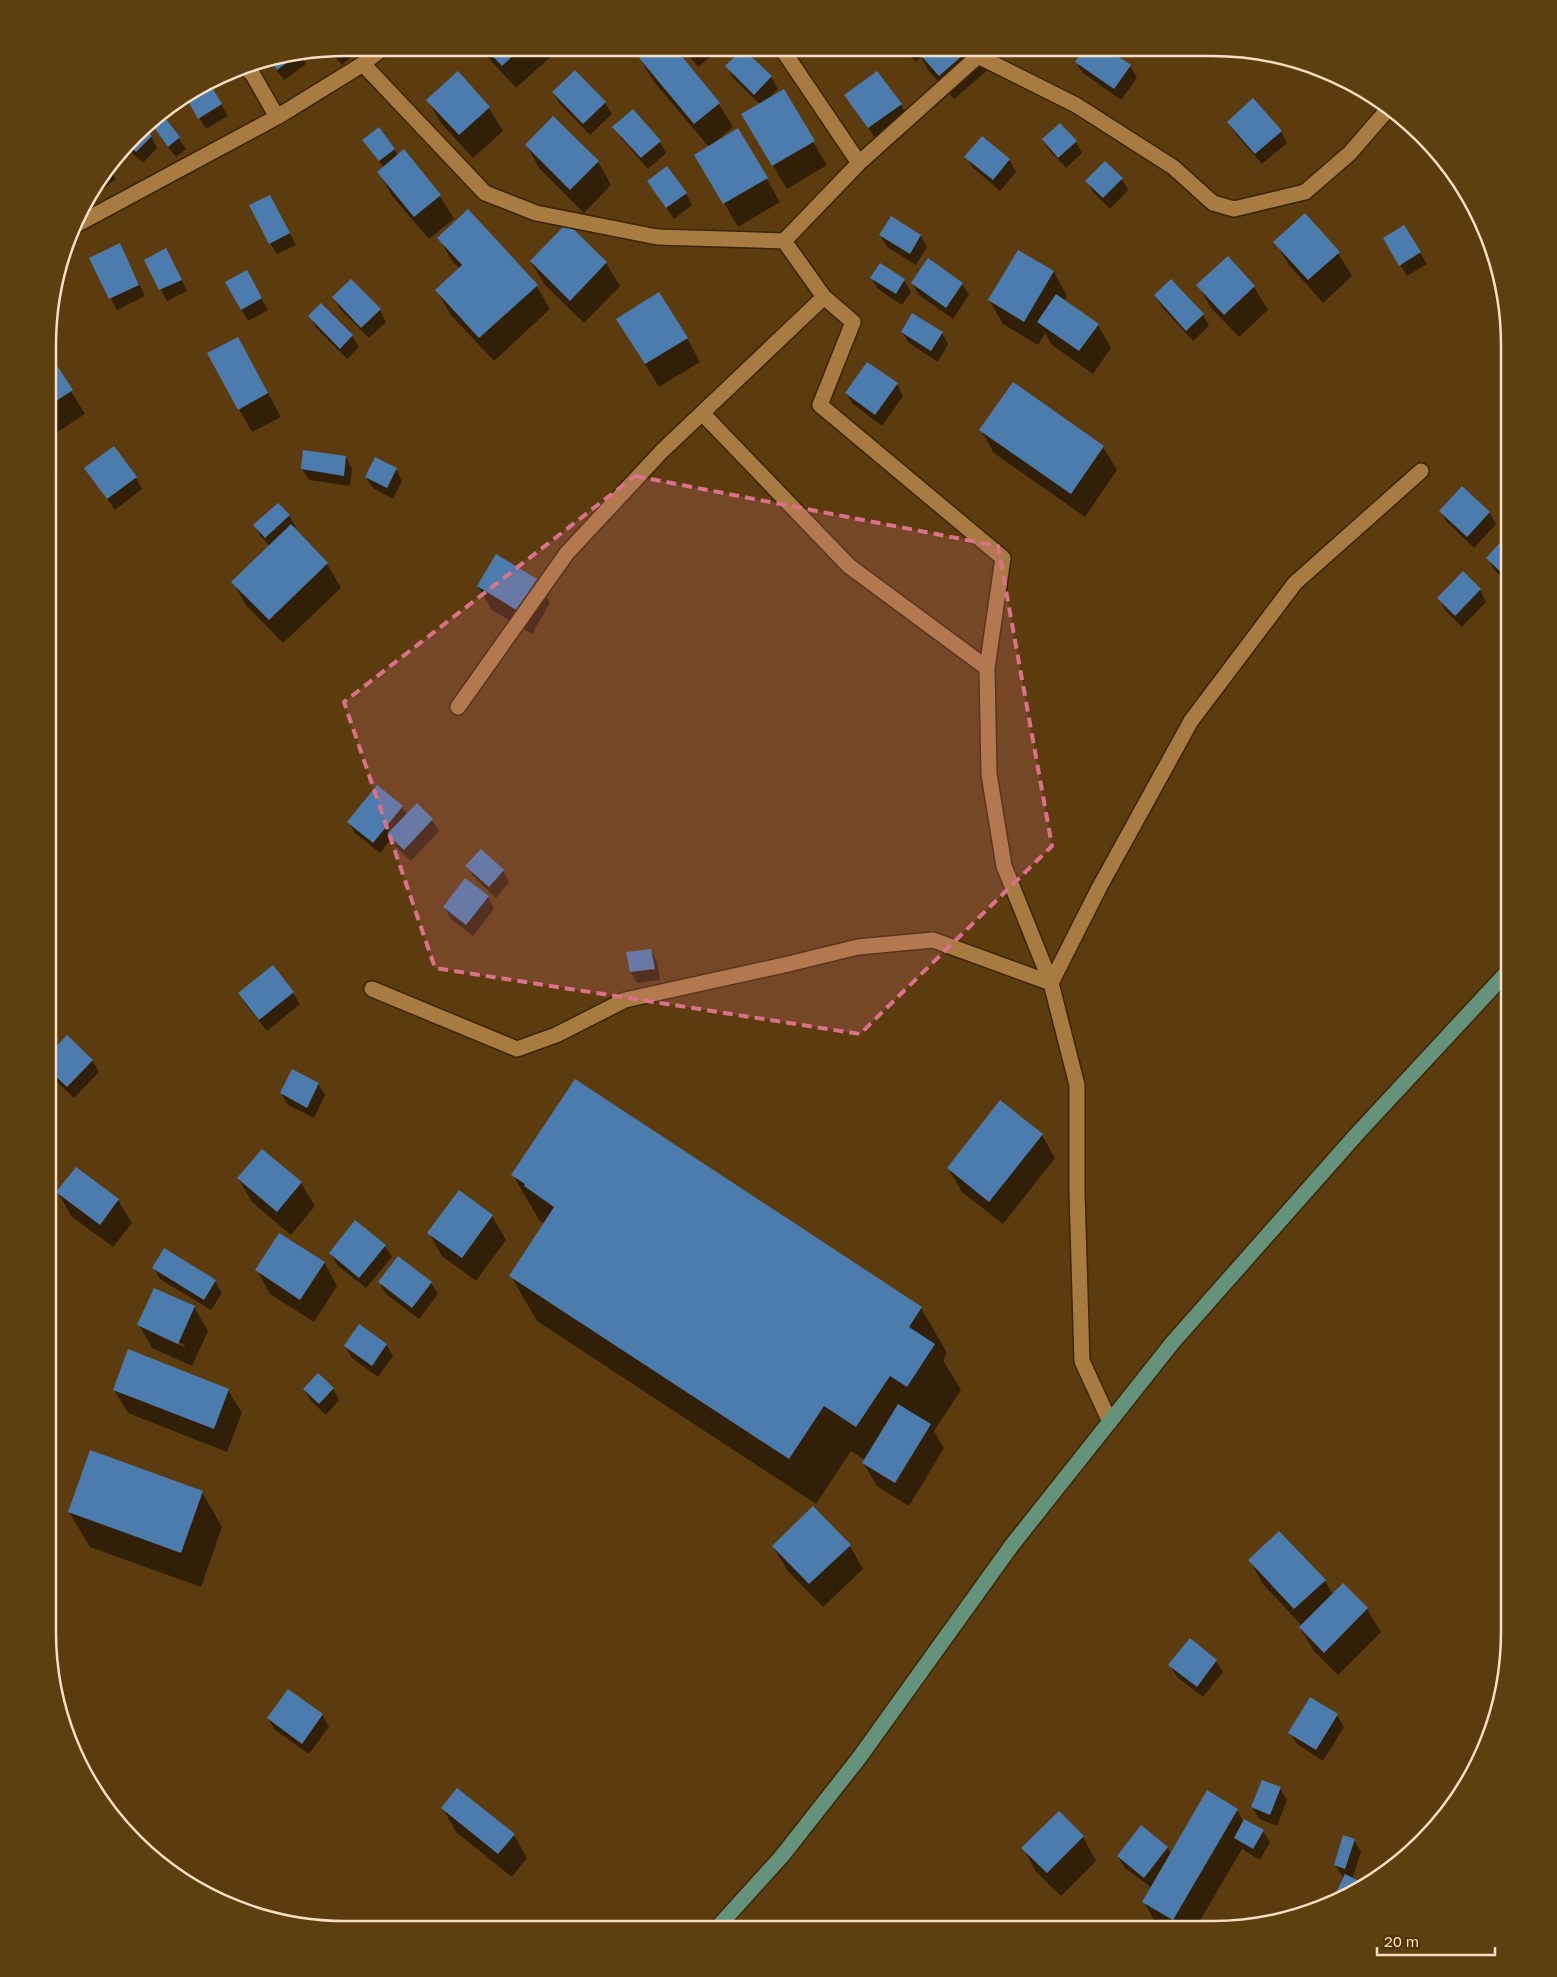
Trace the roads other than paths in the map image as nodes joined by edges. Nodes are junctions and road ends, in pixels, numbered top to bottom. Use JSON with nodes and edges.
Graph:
{"nodes":[{"id":1,"x":373,"y":56,"type":"edge"},
{"id":2,"x":787,"y":56,"type":"edge"},
{"id":3,"x":979,"y":56,"type":"edge"},
{"id":4,"x":988,"y":56,"type":"edge"},
{"id":5,"x":363,"y":64,"type":"junction"},
{"id":6,"x":251,"y":73,"type":"edge"},
{"id":7,"x":1384,"y":113,"type":"edge"},
{"id":8,"x":276,"y":117,"type":"junction"},
{"id":9,"x":859,"y":163,"type":"junction"},
{"id":10,"x":84,"y":221,"type":"edge"},
{"id":11,"x":784,"y":241,"type":"junction"},
{"id":12,"x":824,"y":296,"type":"junction"},
{"id":13,"x":702,"y":413,"type":"junction"},
{"id":14,"x":1421,"y":471,"type":"dead end"},
{"id":15,"x":987,"y":668,"type":"junction"},
{"id":16,"x":458,"y":707,"type":"dead end"},
{"id":17,"x":1501,"y":979,"type":"edge"},
{"id":18,"x":1051,"y":983,"type":"junction"},
{"id":19,"x":372,"y":989,"type":"dead end"},
{"id":20,"x":1110,"y":1422,"type":"junction"},
{"id":21,"x":723,"y":1921,"type":"edge"}],
"edges":[{"from":1,"to":5,"type":"street"},
{"from":2,"to":9,"type":"street"},
{"from":3,"to":9,"type":"street"},
{"from":4,"to":7,"type":"street"},
{"from":5,"to":8,"type":"street"},
{"from":5,"to":11,"type":"street"},
{"from":6,"to":8,"type":"street"},
{"from":8,"to":10,"type":"street"},
{"from":9,"to":11,"type":"street"},
{"from":11,"to":12,"type":"street"},
{"from":12,"to":13,"type":"street"},
{"from":12,"to":15,"type":"street"},
{"from":13,"to":15,"type":"street"},
{"from":13,"to":16,"type":"street"},
{"from":14,"to":18,"type":"street"},
{"from":15,"to":18,"type":"street"},
{"from":17,"to":20,"type":"main road"},
{"from":18,"to":19,"type":"street"},
{"from":18,"to":20,"type":"street"},
{"from":20,"to":21,"type":"main road"}]}
